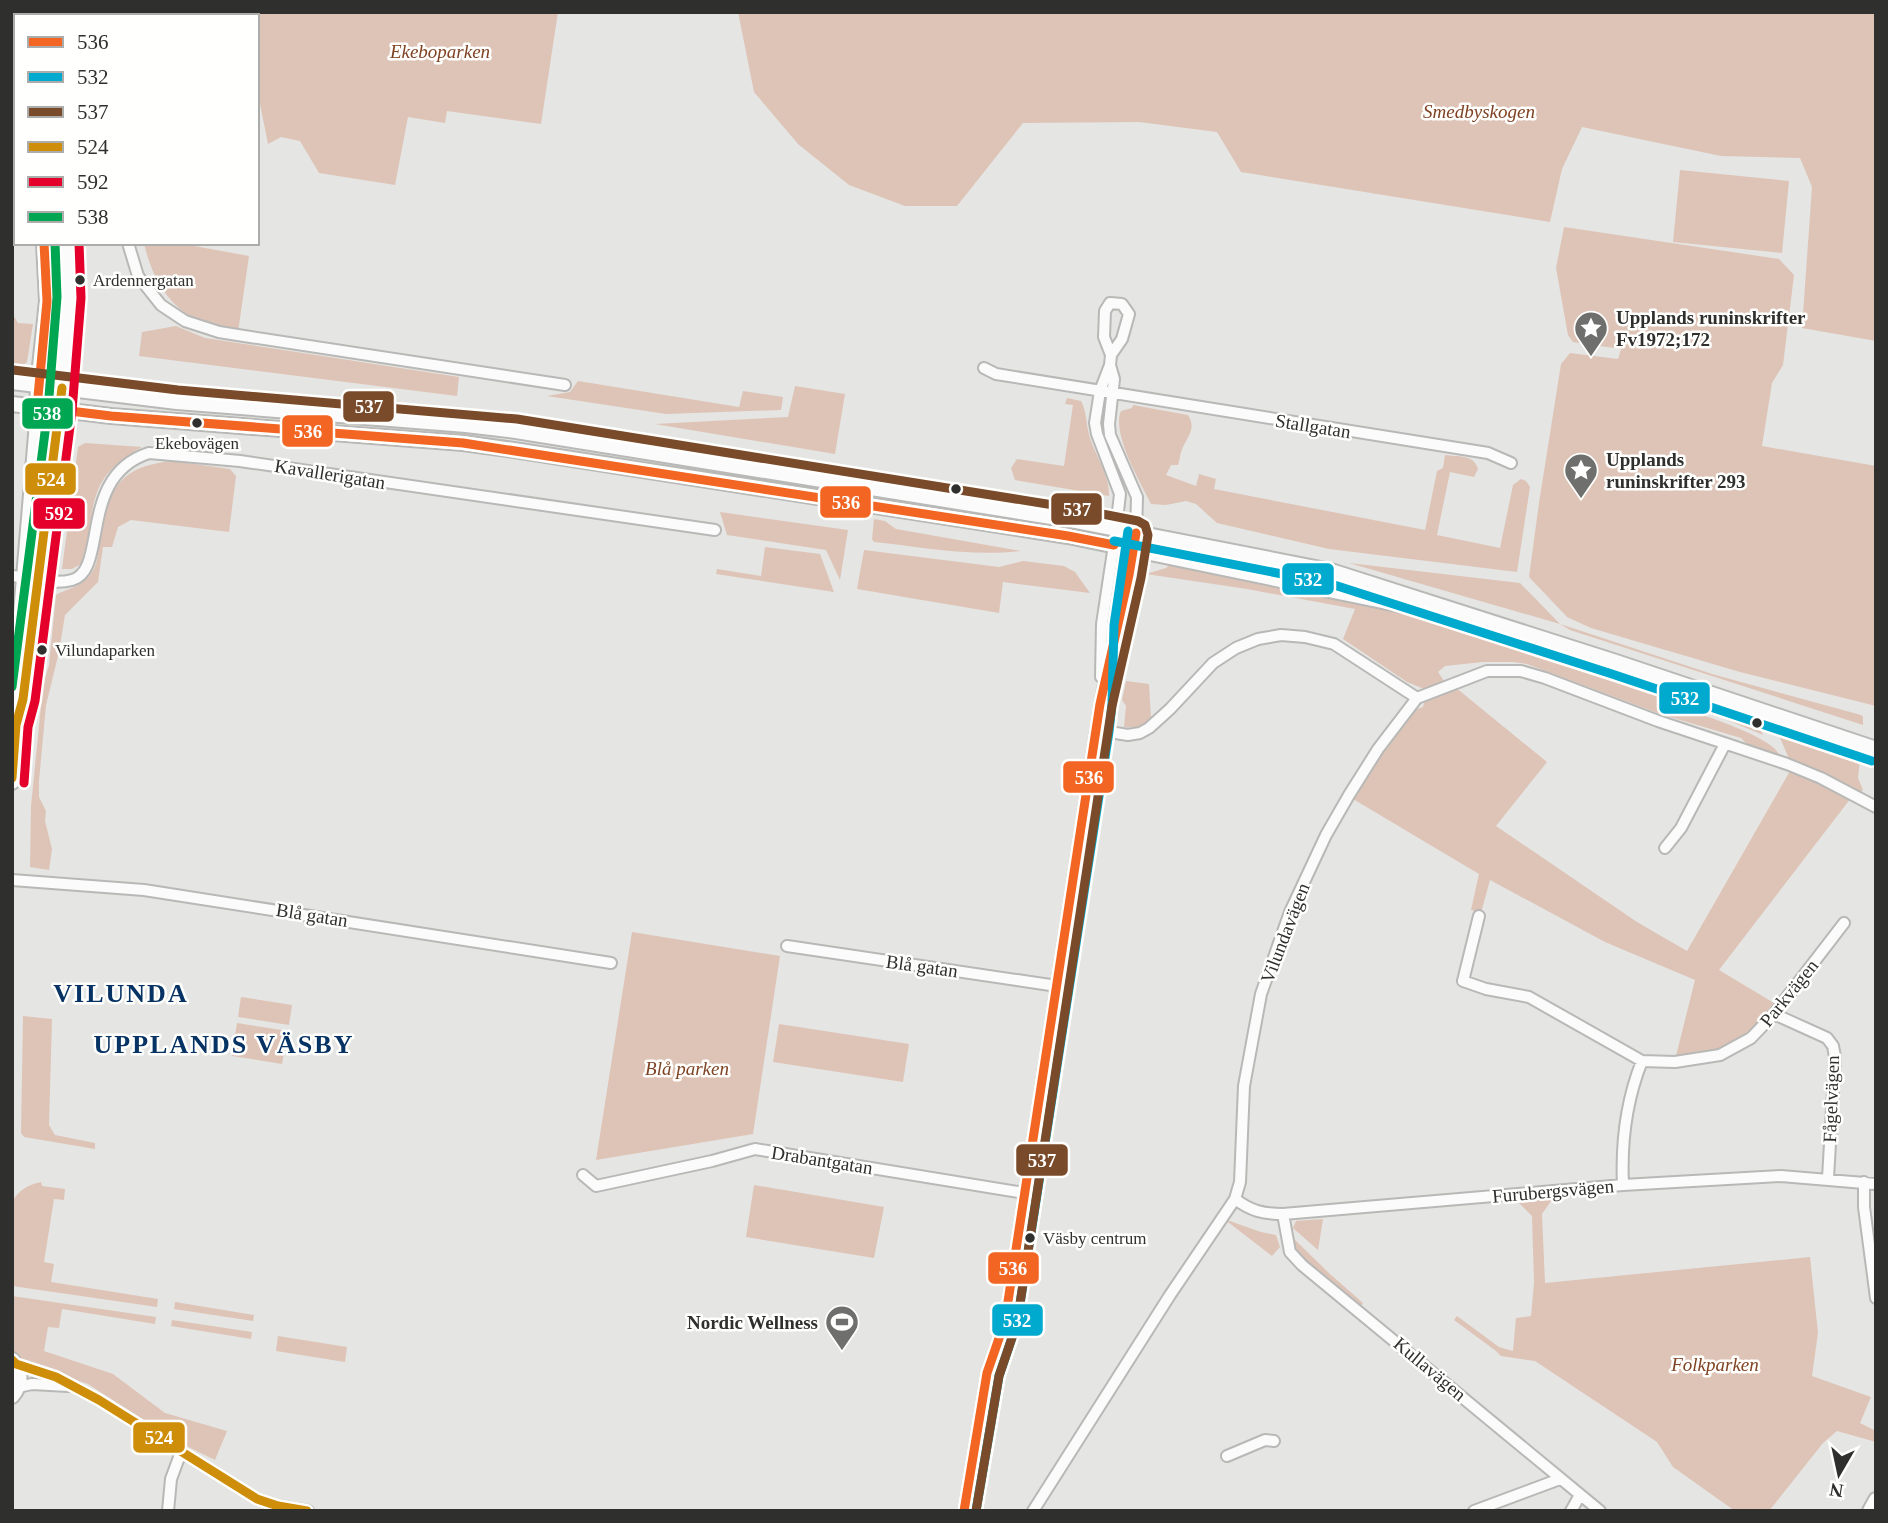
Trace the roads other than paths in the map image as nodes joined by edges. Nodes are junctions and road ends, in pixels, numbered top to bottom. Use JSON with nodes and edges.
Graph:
{"nodes":[{"id":1,"x":44,"y":245,"type":"edge"},
{"id":2,"x":67,"y":245,"type":"edge"},
{"id":3,"x":129,"y":245,"type":"edge"},
{"id":4,"x":984,"y":368,"type":"dead end"},
{"id":5,"x":12,"y":382,"type":"edge"},
{"id":6,"x":38,"y":385,"type":"junction"},
{"id":7,"x":565,"y":385,"type":"dead end"},
{"id":8,"x":62,"y":388,"type":"junction"},
{"id":9,"x":1100,"y":391,"type":"junction"},
{"id":10,"x":1113,"y":393,"type":"junction"},
{"id":11,"x":12,"y":404,"type":"edge"},
{"id":12,"x":37,"y":407,"type":"junction"},
{"id":13,"x":60,"y":410,"type":"junction"},
{"id":14,"x":1511,"y":463,"type":"dead end"},
{"id":15,"x":1116,"y":529,"type":"junction"},
{"id":16,"x":715,"y":530,"type":"dead end"},
{"id":17,"x":1136,"y":533,"type":"junction"},
{"id":18,"x":1114,"y":545,"type":"junction"},
{"id":19,"x":1133,"y":548,"type":"junction"},
{"id":20,"x":25,"y":578,"type":"edge"},
{"id":21,"x":1510,"y":627,"type":"junction"},
{"id":22,"x":1417,"y":698,"type":"junction"},
{"id":23,"x":1100,"y":704,"type":"junction"},
{"id":24,"x":1097,"y":730,"type":"junction"},
{"id":25,"x":1725,"y":744,"type":"junction"},
{"id":26,"x":1876,"y":748,"type":"edge"},
{"id":27,"x":12,"y":782,"type":"edge"},
{"id":28,"x":1876,"y":807,"type":"edge"},
{"id":29,"x":1665,"y":848,"type":"dead end"},
{"id":30,"x":12,"y":880,"type":"edge"},
{"id":31,"x":1479,"y":916,"type":"dead end"},
{"id":32,"x":1844,"y":923,"type":"dead end"},
{"id":33,"x":787,"y":946,"type":"dead end"},
{"id":34,"x":611,"y":963,"type":"dead end"},
{"id":35,"x":1057,"y":985,"type":"junction"},
{"id":36,"x":1774,"y":1014,"type":"junction"},
{"id":37,"x":1642,"y":1061,"type":"junction"},
{"id":38,"x":583,"y":1175,"type":"dead end"},
{"id":39,"x":1828,"y":1178,"type":"junction"},
{"id":40,"x":1870,"y":1183,"type":"edge"},
{"id":41,"x":1623,"y":1185,"type":"junction"},
{"id":42,"x":1024,"y":1193,"type":"junction"},
{"id":43,"x":1235,"y":1199,"type":"junction"},
{"id":44,"x":1283,"y":1214,"type":"junction"},
{"id":45,"x":1876,"y":1298,"type":"edge"},
{"id":46,"x":14,"y":1362,"type":"edge"},
{"id":47,"x":72,"y":1386,"type":"junction"},
{"id":48,"x":15,"y":1392,"type":"edge"},
{"id":49,"x":1274,"y":1441,"type":"dead end"},
{"id":50,"x":181,"y":1452,"type":"junction"},
{"id":51,"x":1227,"y":1456,"type":"dead end"},
{"id":52,"x":1560,"y":1479,"type":"junction"},
{"id":53,"x":1580,"y":1495,"type":"junction"},
{"id":54,"x":1876,"y":1500,"type":"edge"},
{"id":55,"x":168,"y":1511,"type":"edge"},
{"id":56,"x":308,"y":1511,"type":"edge"},
{"id":57,"x":964,"y":1511,"type":"edge"},
{"id":58,"x":1033,"y":1511,"type":"edge"},
{"id":59,"x":1474,"y":1511,"type":"edge"},
{"id":60,"x":1572,"y":1511,"type":"edge"},
{"id":61,"x":1600,"y":1511,"type":"edge"},
{"id":62,"x":1870,"y":1511,"type":"edge"}],
"edges":[{"from":1,"to":6,"type":"main road"},
{"from":2,"to":8,"type":"main road"},
{"from":3,"to":7,"type":"street"},
{"from":4,"to":9,"type":"street","name":"Stallgatan"},
{"from":5,"to":6,"type":"main road"},
{"from":6,"to":8,"type":"main road"},
{"from":6,"to":12,"type":"main road"},
{"from":8,"to":13,"type":"main road"},
{"from":8,"to":15,"type":"main road"},
{"from":9,"to":10,"type":"street","name":"Stallgatan"},
{"from":9,"to":10,"type":"street"},
{"from":9,"to":15,"type":"street"},
{"from":10,"to":14,"type":"street","name":"Stallgatan"},
{"from":10,"to":17,"type":"street"},
{"from":11,"to":12,"type":"main road"},
{"from":12,"to":13,"type":"main road"},
{"from":12,"to":20,"type":"main road"},
{"from":13,"to":18,"type":"main road"},
{"from":13,"to":20,"type":"main road"},
{"from":15,"to":17,"type":"main road"},
{"from":15,"to":18,"type":"main road"},
{"from":16,"to":20,"type":"street","name":"Kavallerigatan"},
{"from":17,"to":19,"type":"main road"},
{"from":17,"to":21,"type":"main road"},
{"from":18,"to":19,"type":"main road"},
{"from":18,"to":23,"type":"street"},
{"from":19,"to":21,"type":"main road"},
{"from":19,"to":23,"type":"street"},
{"from":20,"to":27,"type":"main road"},
{"from":21,"to":26,"type":"main road"},
{"from":22,"to":24,"type":"street"},
{"from":22,"to":25,"type":"street"},
{"from":22,"to":43,"type":"street","name":"Vilundavägen"},
{"from":23,"to":24,"type":"street"},
{"from":24,"to":35,"type":"street"},
{"from":25,"to":28,"type":"street"},
{"from":25,"to":29,"type":"street"},
{"from":30,"to":34,"type":"street","name":"Blå gatan"},
{"from":31,"to":37,"type":"street","name":"Parkvägen"},
{"from":32,"to":36,"type":"street","name":"Parkvägen"},
{"from":33,"to":35,"type":"street","name":"Blå gatan"},
{"from":35,"to":42,"type":"street"},
{"from":36,"to":37,"type":"street","name":"Parkvägen"},
{"from":36,"to":39,"type":"street","name":"Fågelvägen"},
{"from":37,"to":41,"type":"street"},
{"from":38,"to":42,"type":"street","name":"Drabantgatan"},
{"from":39,"to":40,"type":"street","name":"Furubergsvägen"},
{"from":39,"to":41,"type":"street","name":"Furubergsvägen"},
{"from":40,"to":45,"type":"street"},
{"from":41,"to":44,"type":"street","name":"Furubergsvägen"},
{"from":42,"to":57,"type":"street"},
{"from":43,"to":44,"type":"street","name":"Furubergsvägen"},
{"from":43,"to":58,"type":"street","name":"Vilundavägen"},
{"from":44,"to":52,"type":"street","name":"Kullavägen"},
{"from":46,"to":47,"type":"street"},
{"from":46,"to":48,"type":"main road"},
{"from":47,"to":48,"type":"street"},
{"from":47,"to":50,"type":"street"},
{"from":49,"to":51,"type":"street"},
{"from":50,"to":55,"type":"street"},
{"from":50,"to":56,"type":"street"},
{"from":52,"to":53,"type":"street","name":"Kullavägen"},
{"from":52,"to":59,"type":"street"},
{"from":53,"to":60,"type":"street"},
{"from":53,"to":61,"type":"street","name":"Kullavägen"},
{"from":54,"to":62,"type":"main road"}]}
